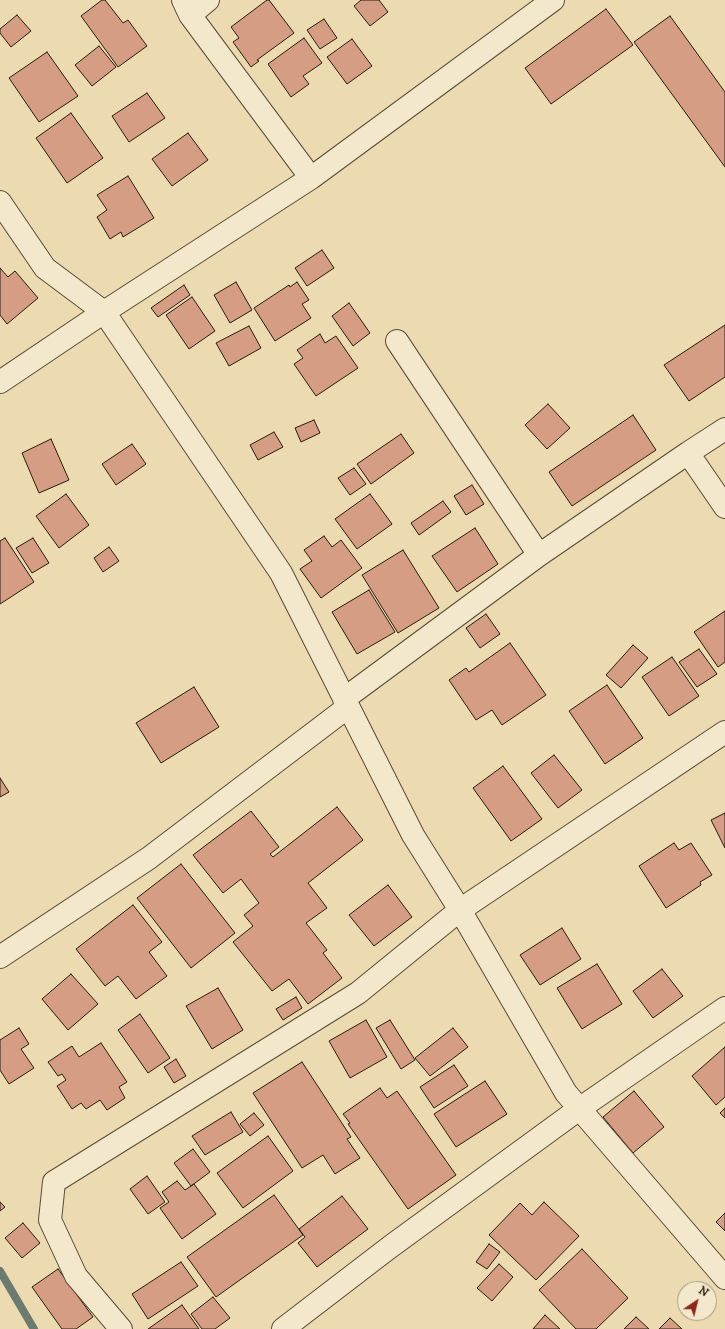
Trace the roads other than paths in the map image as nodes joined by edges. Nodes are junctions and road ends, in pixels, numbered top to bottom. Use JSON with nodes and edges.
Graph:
{"nodes":[{"id":1,"x":208,"y":0,"type":"edge"},
{"id":2,"x":553,"y":0,"type":"edge"},
{"id":3,"x":187,"y":8,"type":"edge"},
{"id":4,"x":311,"y":178,"type":"junction"},
{"id":5,"x":0,"y":202,"type":"edge"},
{"id":6,"x":104,"y":312,"type":"junction"},
{"id":7,"x":397,"y":341,"type":"dead end"},
{"id":8,"x":0,"y":382,"type":"edge"},
{"id":9,"x":725,"y":429,"type":"edge"},
{"id":10,"x":688,"y":452,"type":"junction"},
{"id":11,"x":725,"y":507,"type":"edge"},
{"id":12,"x":539,"y":555,"type":"junction"},
{"id":13,"x":346,"y":703,"type":"junction"},
{"id":14,"x":725,"y":732,"type":"edge"},
{"id":15,"x":460,"y":910,"type":"junction"},
{"id":16,"x":0,"y":957,"type":"edge"},
{"id":17,"x":725,"y":1008,"type":"edge"},
{"id":18,"x":579,"y":1109,"type":"junction"},
{"id":19,"x":725,"y":1278,"type":"edge"},
{"id":20,"x":121,"y":1329,"type":"edge"},
{"id":21,"x":283,"y":1329,"type":"edge"}],
"edges":[{"from":1,"to":3,"type":"street"},
{"from":2,"to":4,"type":"street"},
{"from":3,"to":4,"type":"street"},
{"from":4,"to":6,"type":"street"},
{"from":5,"to":6,"type":"street"},
{"from":6,"to":8,"type":"street"},
{"from":6,"to":13,"type":"street"},
{"from":7,"to":12,"type":"street"},
{"from":9,"to":10,"type":"street"},
{"from":10,"to":11,"type":"street"},
{"from":10,"to":12,"type":"street"},
{"from":12,"to":13,"type":"street"},
{"from":13,"to":15,"type":"street"},
{"from":13,"to":16,"type":"street"},
{"from":14,"to":15,"type":"street"},
{"from":15,"to":18,"type":"street"},
{"from":15,"to":20,"type":"street"},
{"from":17,"to":18,"type":"street"},
{"from":18,"to":19,"type":"street"},
{"from":18,"to":21,"type":"street"}]}
